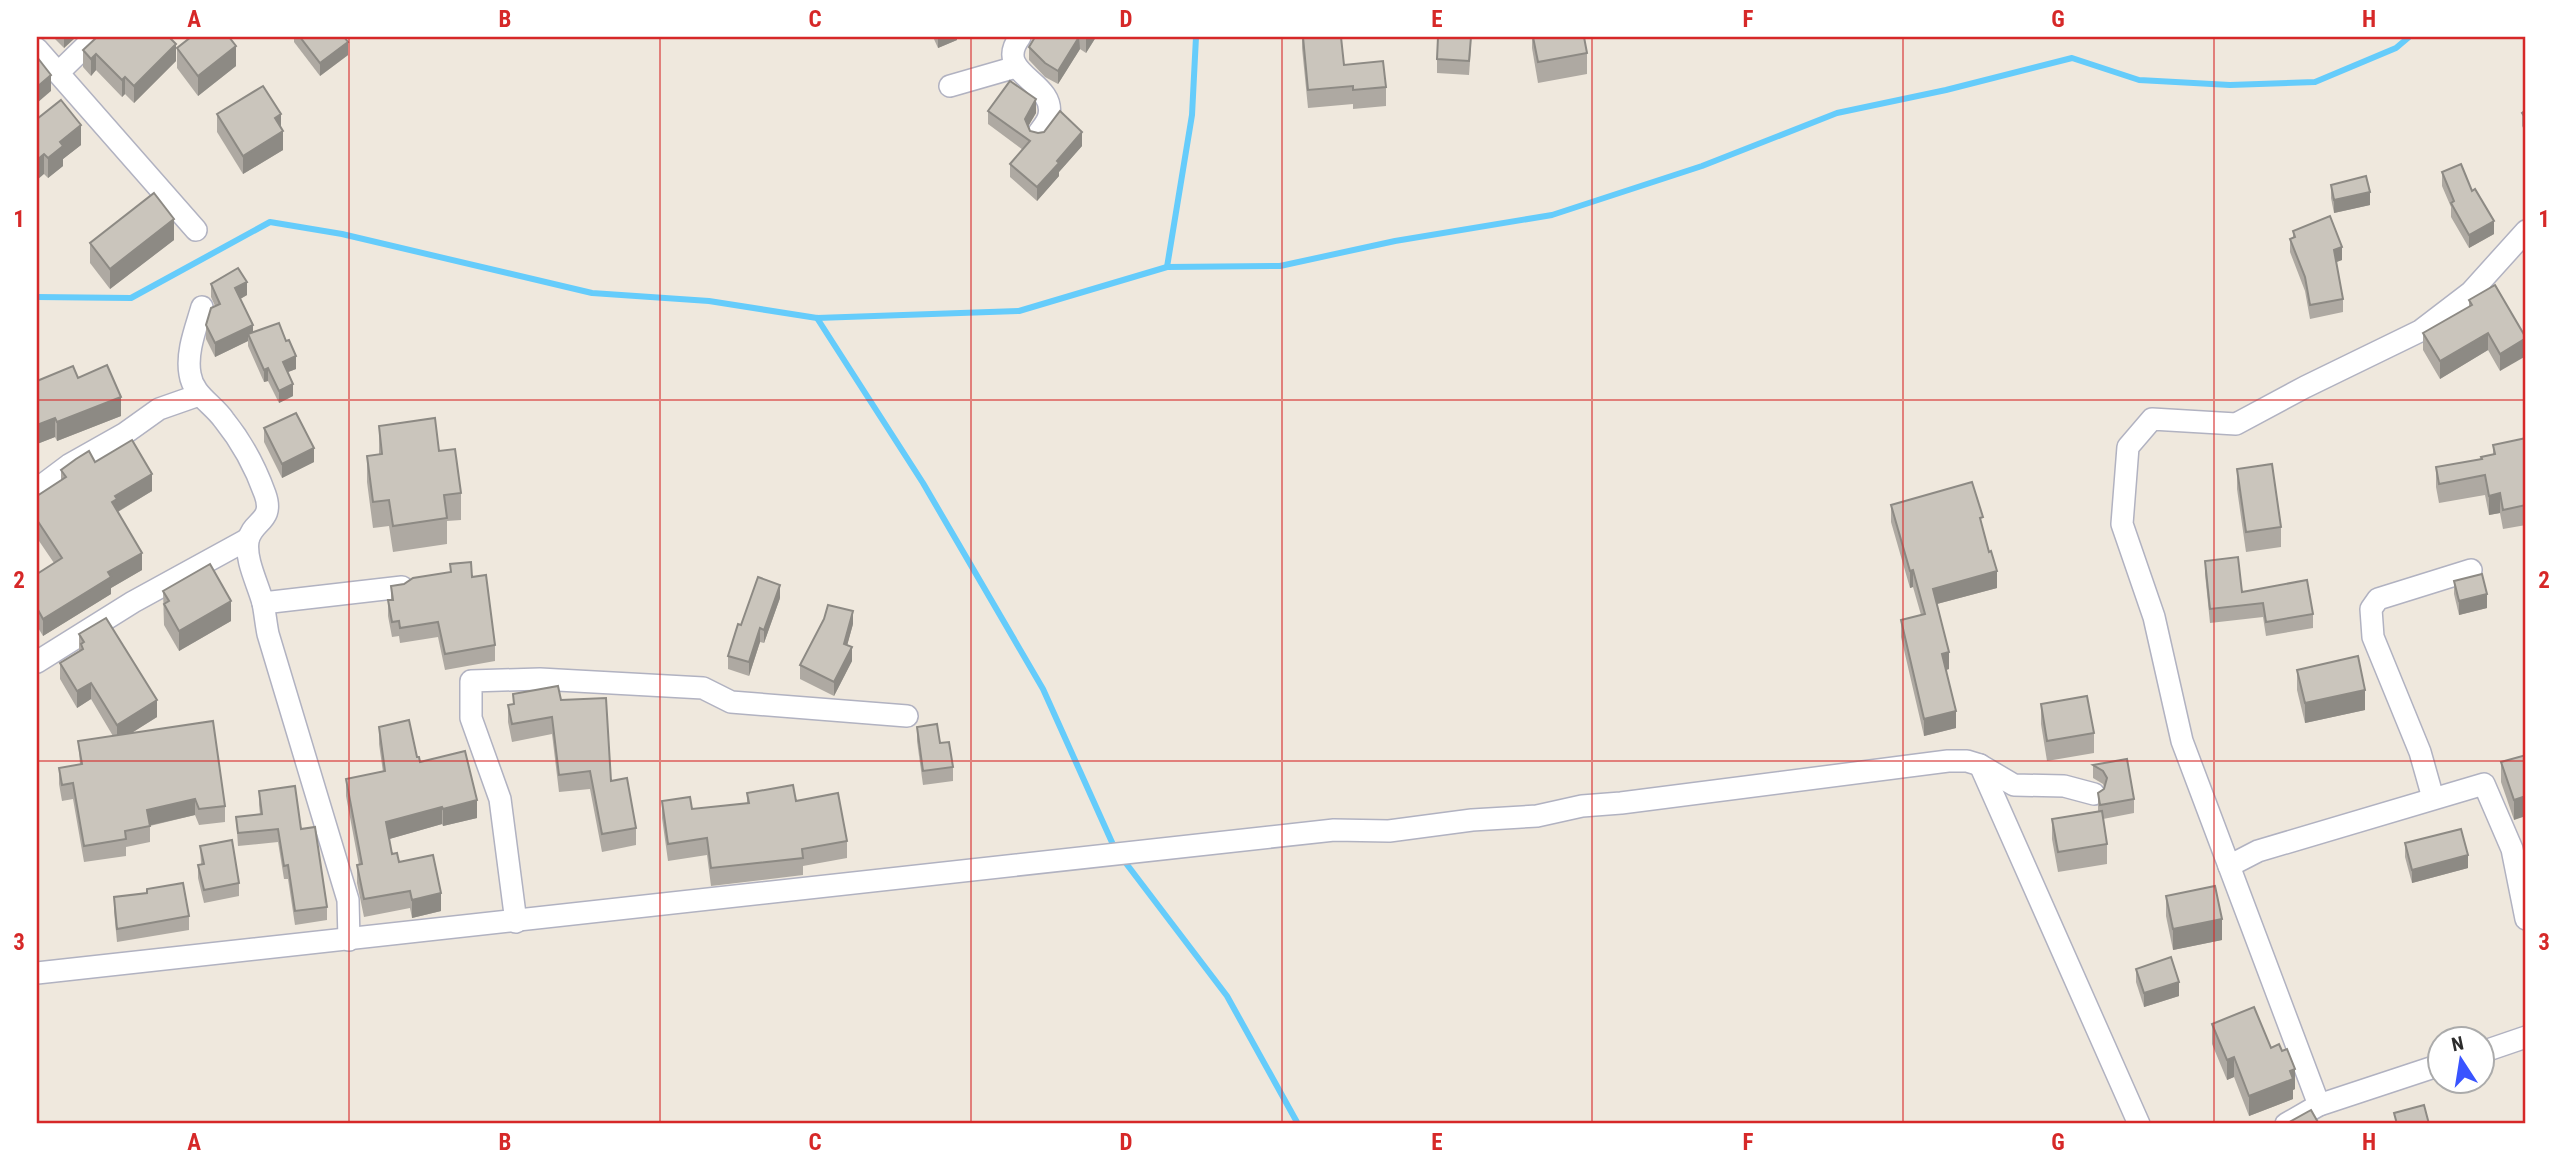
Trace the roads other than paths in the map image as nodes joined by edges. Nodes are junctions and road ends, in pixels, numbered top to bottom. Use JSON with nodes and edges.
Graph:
{"nodes":[{"id":1,"x":94,"y":37,"type":"edge"},
{"id":2,"x":1020,"y":37,"type":"edge"},
{"id":3,"x":37,"y":49,"type":"edge"},
{"id":4,"x":1016,"y":67,"type":"junction"},
{"id":5,"x":59,"y":72,"type":"junction"},
{"id":6,"x":950,"y":86,"type":"dead end"},
{"id":7,"x":1038,"y":134,"type":"edge"},
{"id":8,"x":196,"y":230,"type":"dead end"},
{"id":9,"x":2526,"y":231,"type":"edge"},
{"id":10,"x":202,"y":307,"type":"dead end"},
{"id":11,"x":199,"y":395,"type":"junction"},
{"id":12,"x":37,"y":489,"type":"edge"},
{"id":13,"x":248,"y":539,"type":"junction"},
{"id":14,"x":2471,"y":570,"type":"dead end"},
{"id":15,"x":402,"y":587,"type":"edge"},
{"id":16,"x":263,"y":604,"type":"junction"},
{"id":17,"x":37,"y":662,"type":"edge"},
{"id":18,"x":908,"y":716,"type":"dead end"},
{"id":19,"x":1980,"y":765,"type":"junction"},
{"id":20,"x":2094,"y":794,"type":"dead end"},
{"id":21,"x":2433,"y":798,"type":"junction"},
{"id":22,"x":2229,"y":866,"type":"junction"},
{"id":23,"x":2526,"y":919,"type":"edge"},
{"id":24,"x":516,"y":922,"type":"junction"},
{"id":25,"x":349,"y":940,"type":"junction"},
{"id":26,"x":37,"y":973,"type":"edge"},
{"id":27,"x":2526,"y":1037,"type":"edge"},
{"id":28,"x":2496,"y":1047,"type":"edge"},
{"id":29,"x":2426,"y":1070,"type":"edge"},
{"id":30,"x":2319,"y":1105,"type":"junction"},
{"id":31,"x":2139,"y":1124,"type":"edge"},
{"id":32,"x":2286,"y":1124,"type":"edge"}],
"edges":[{"from":1,"to":5,"type":"street"},
{"from":2,"to":4,"type":"street"},
{"from":3,"to":5,"type":"street"},
{"from":4,"to":6,"type":"street"},
{"from":4,"to":7,"type":"street"},
{"from":5,"to":8,"type":"street"},
{"from":9,"to":22,"type":"street"},
{"from":10,"to":11,"type":"street"},
{"from":11,"to":12,"type":"street"},
{"from":11,"to":13,"type":"street"},
{"from":13,"to":16,"type":"street"},
{"from":13,"to":17,"type":"street"},
{"from":14,"to":21,"type":"street"},
{"from":15,"to":16,"type":"street"},
{"from":16,"to":25,"type":"street"},
{"from":18,"to":24,"type":"street"},
{"from":19,"to":20,"type":"street"},
{"from":19,"to":24,"type":"street"},
{"from":19,"to":31,"type":"street"},
{"from":21,"to":22,"type":"street"},
{"from":21,"to":23,"type":"street"},
{"from":22,"to":30,"type":"street"},
{"from":24,"to":25,"type":"street"},
{"from":25,"to":26,"type":"street"},
{"from":27,"to":28,"type":"street"},
{"from":29,"to":30,"type":"street"},
{"from":30,"to":32,"type":"street"}]}
